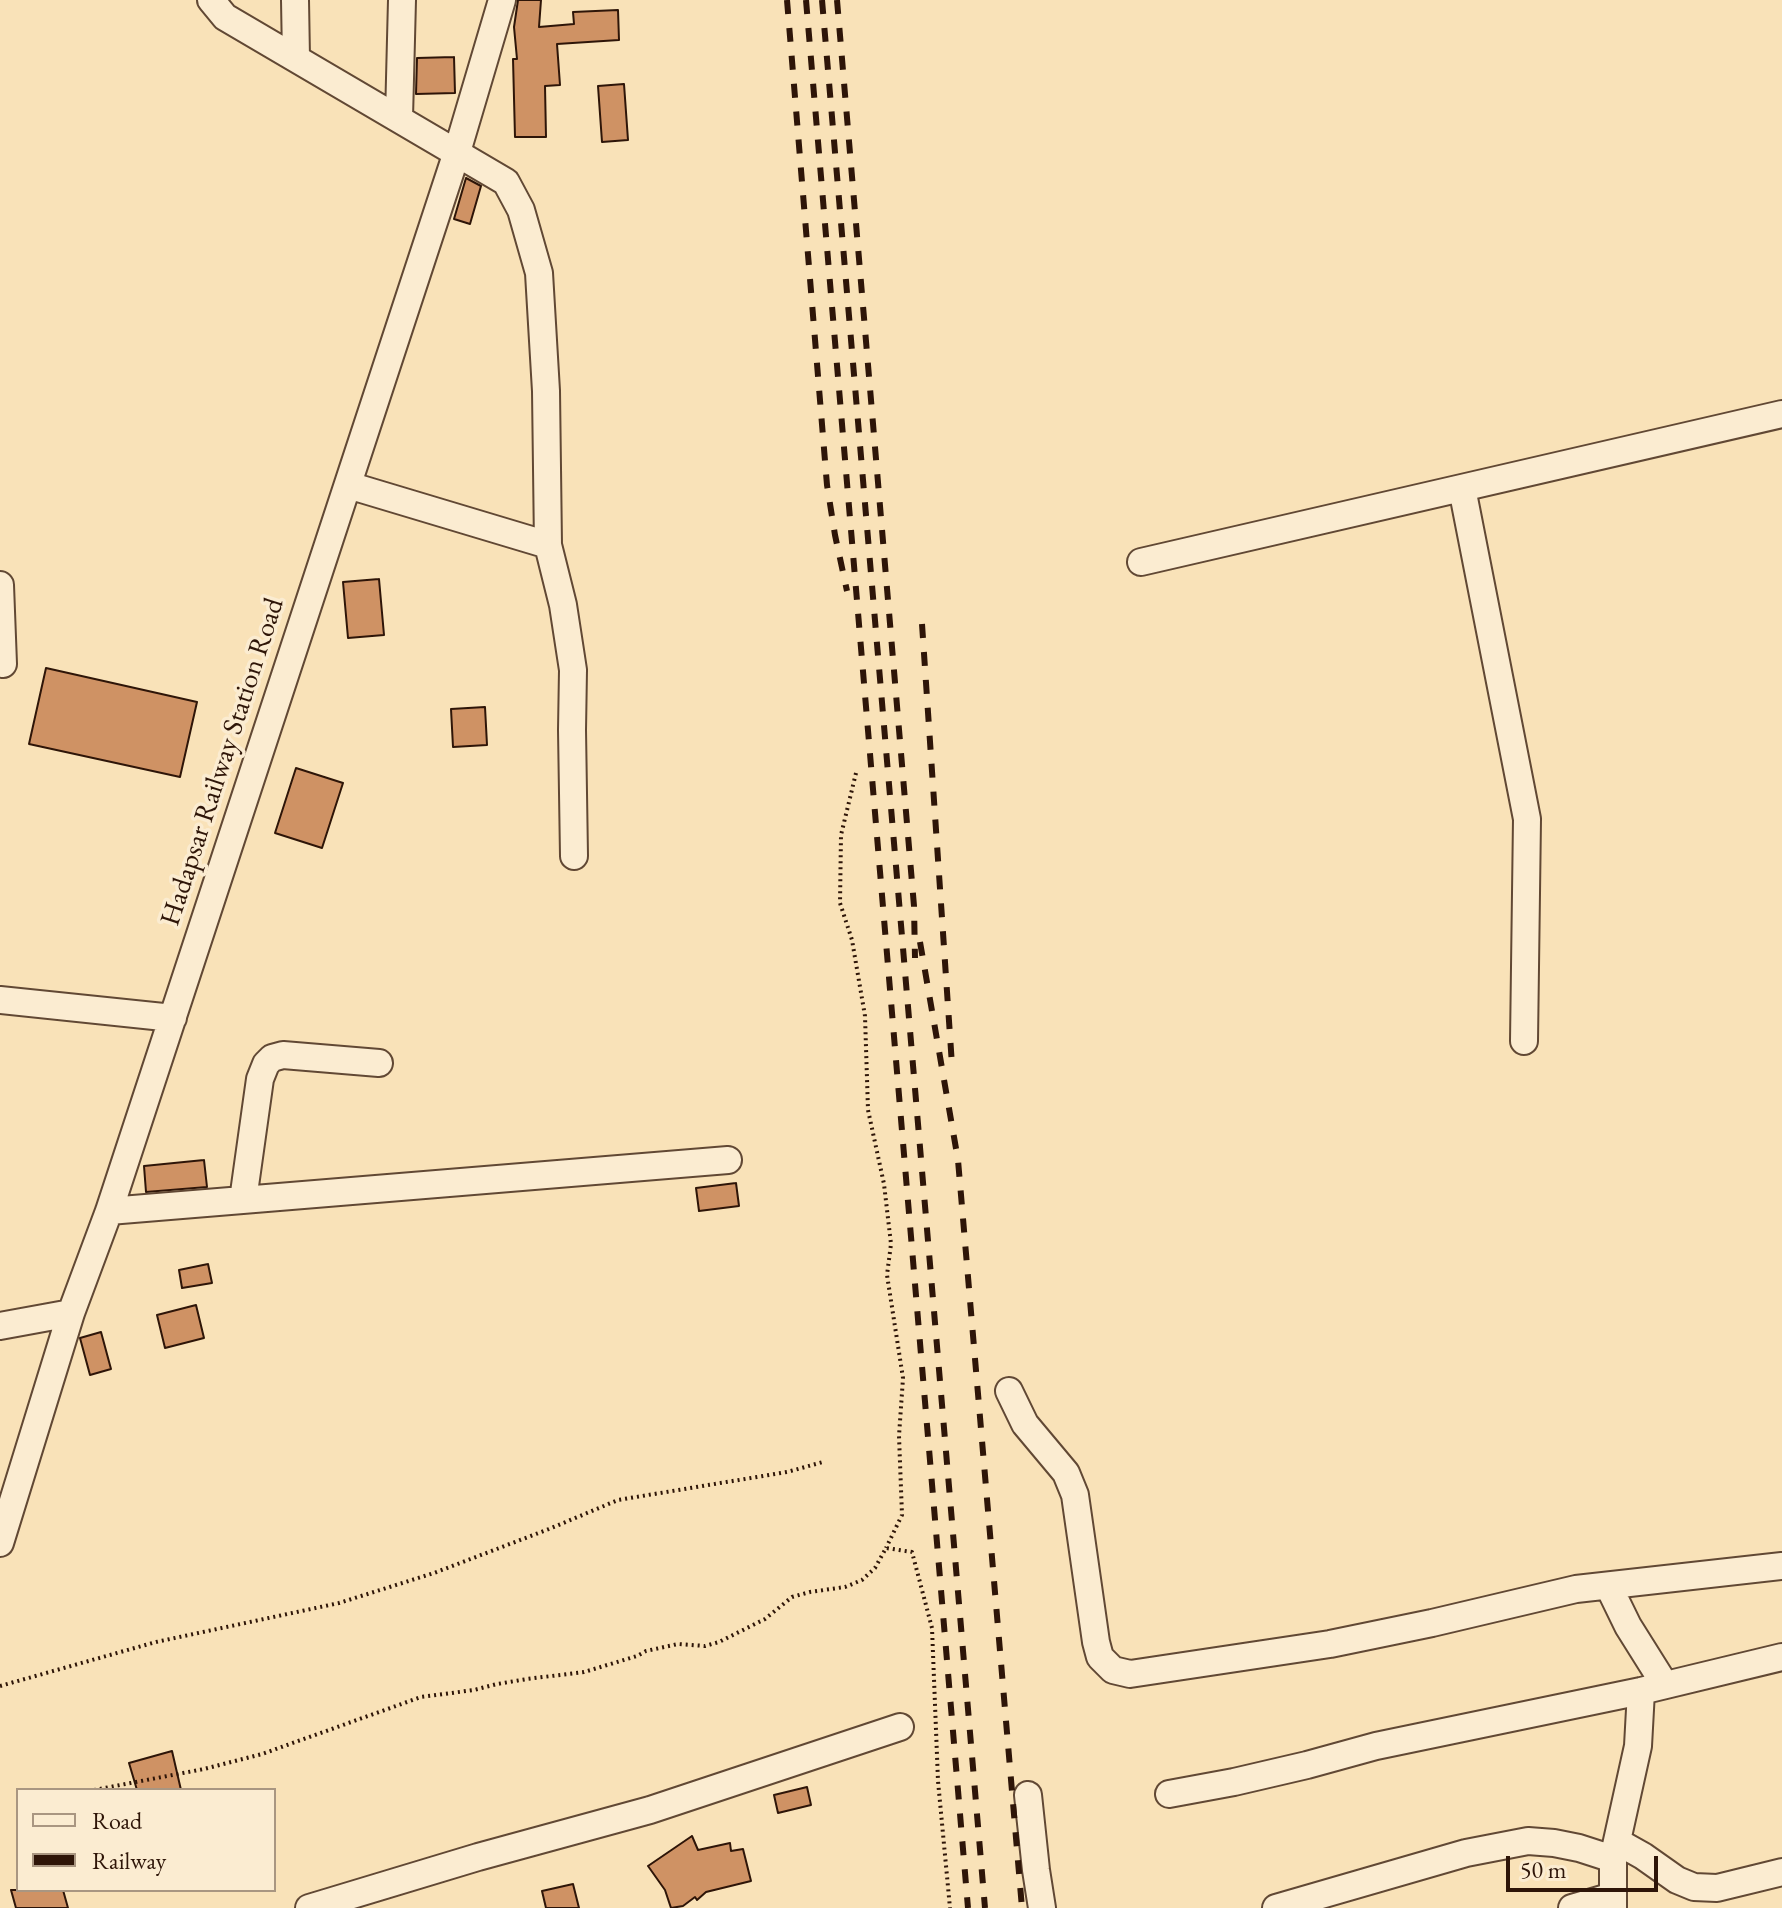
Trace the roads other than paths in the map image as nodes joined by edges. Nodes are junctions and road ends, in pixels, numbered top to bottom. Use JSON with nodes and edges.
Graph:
{"nodes":[{"id":1,"x":211,"y":0,"type":"edge"},
{"id":2,"x":295,"y":0,"type":"edge"},
{"id":3,"x":402,"y":0,"type":"edge"},
{"id":4,"x":502,"y":0,"type":"edge"},
{"id":5,"x":296,"y":57,"type":"junction"},
{"id":6,"x":399,"y":118,"type":"junction"},
{"id":7,"x":457,"y":152,"type":"junction"},
{"id":8,"x":1782,"y":414,"type":"edge"},
{"id":9,"x":348,"y":485,"type":"junction"},
{"id":10,"x":1462,"y":488,"type":"junction"},
{"id":11,"x":548,"y":545,"type":"junction"},
{"id":12,"x":1141,"y":562,"type":"dead end"},
{"id":13,"x":0,"y":585,"type":"edge"},
{"id":14,"x":3,"y":664,"type":"dead end"},
{"id":15,"x":574,"y":856,"type":"dead end"},
{"id":16,"x":0,"y":1000,"type":"edge"},
{"id":17,"x":173,"y":1018,"type":"junction"},
{"id":18,"x":1524,"y":1041,"type":"dead end"},
{"id":19,"x":379,"y":1063,"type":"dead end"},
{"id":20,"x":728,"y":1160,"type":"dead end"},
{"id":21,"x":243,"y":1200,"type":"junction"},
{"id":22,"x":109,"y":1211,"type":"junction"},
{"id":23,"x":71,"y":1313,"type":"junction"},
{"id":24,"x":0,"y":1326,"type":"edge"},
{"id":25,"x":1009,"y":1391,"type":"dead end"},
{"id":26,"x":0,"y":1543,"type":"edge"},
{"id":27,"x":1782,"y":1566,"type":"edge"},
{"id":28,"x":1609,"y":1587,"type":"junction"},
{"id":29,"x":1782,"y":1657,"type":"edge"},
{"id":30,"x":1653,"y":1688,"type":"junction"},
{"id":31,"x":900,"y":1727,"type":"dead end"},
{"id":32,"x":1169,"y":1794,"type":"dead end"},
{"id":33,"x":1028,"y":1795,"type":"dead end"},
{"id":34,"x":1616,"y":1850,"type":"junction"},
{"id":35,"x":1782,"y":1872,"type":"edge"},
{"id":36,"x":1613,"y":1902,"type":"edge"},
{"id":37,"x":309,"y":1908,"type":"edge"},
{"id":38,"x":1042,"y":1908,"type":"edge"},
{"id":39,"x":1276,"y":1908,"type":"edge"},
{"id":40,"x":1572,"y":1908,"type":"edge"}],
"edges":[{"from":1,"to":5,"type":"street"},
{"from":2,"to":5,"type":"street"},
{"from":3,"to":6,"type":"street"},
{"from":4,"to":7,"type":"street","name":"Hadapsar Railway Station Road"},
{"from":5,"to":6,"type":"street"},
{"from":6,"to":7,"type":"street"},
{"from":7,"to":9,"type":"street","name":"Hadapsar Railway Station Road"},
{"from":7,"to":11,"type":"street"},
{"from":8,"to":10,"type":"street"},
{"from":9,"to":11,"type":"street"},
{"from":9,"to":17,"type":"street","name":"Hadapsar Railway Station Road"},
{"from":10,"to":12,"type":"street"},
{"from":10,"to":18,"type":"street"},
{"from":11,"to":15,"type":"street"},
{"from":13,"to":14,"type":"street"},
{"from":16,"to":17,"type":"street"},
{"from":17,"to":22,"type":"street","name":"Hadapsar Railway Station Road"},
{"from":19,"to":21,"type":"street"},
{"from":20,"to":21,"type":"street"},
{"from":21,"to":22,"type":"street"},
{"from":22,"to":23,"type":"street","name":"Hadapsar Railway Station Road"},
{"from":23,"to":24,"type":"street"},
{"from":23,"to":26,"type":"street","name":"Hadapsar Railway Station Road"},
{"from":25,"to":28,"type":"street"},
{"from":27,"to":28,"type":"street"},
{"from":28,"to":30,"type":"street"},
{"from":29,"to":30,"type":"street"},
{"from":30,"to":32,"type":"street"},
{"from":30,"to":34,"type":"street"},
{"from":31,"to":37,"type":"street"},
{"from":33,"to":38,"type":"street"},
{"from":34,"to":35,"type":"street"},
{"from":34,"to":36,"type":"street"},
{"from":34,"to":39,"type":"street"},
{"from":36,"to":40,"type":"street"}]}
